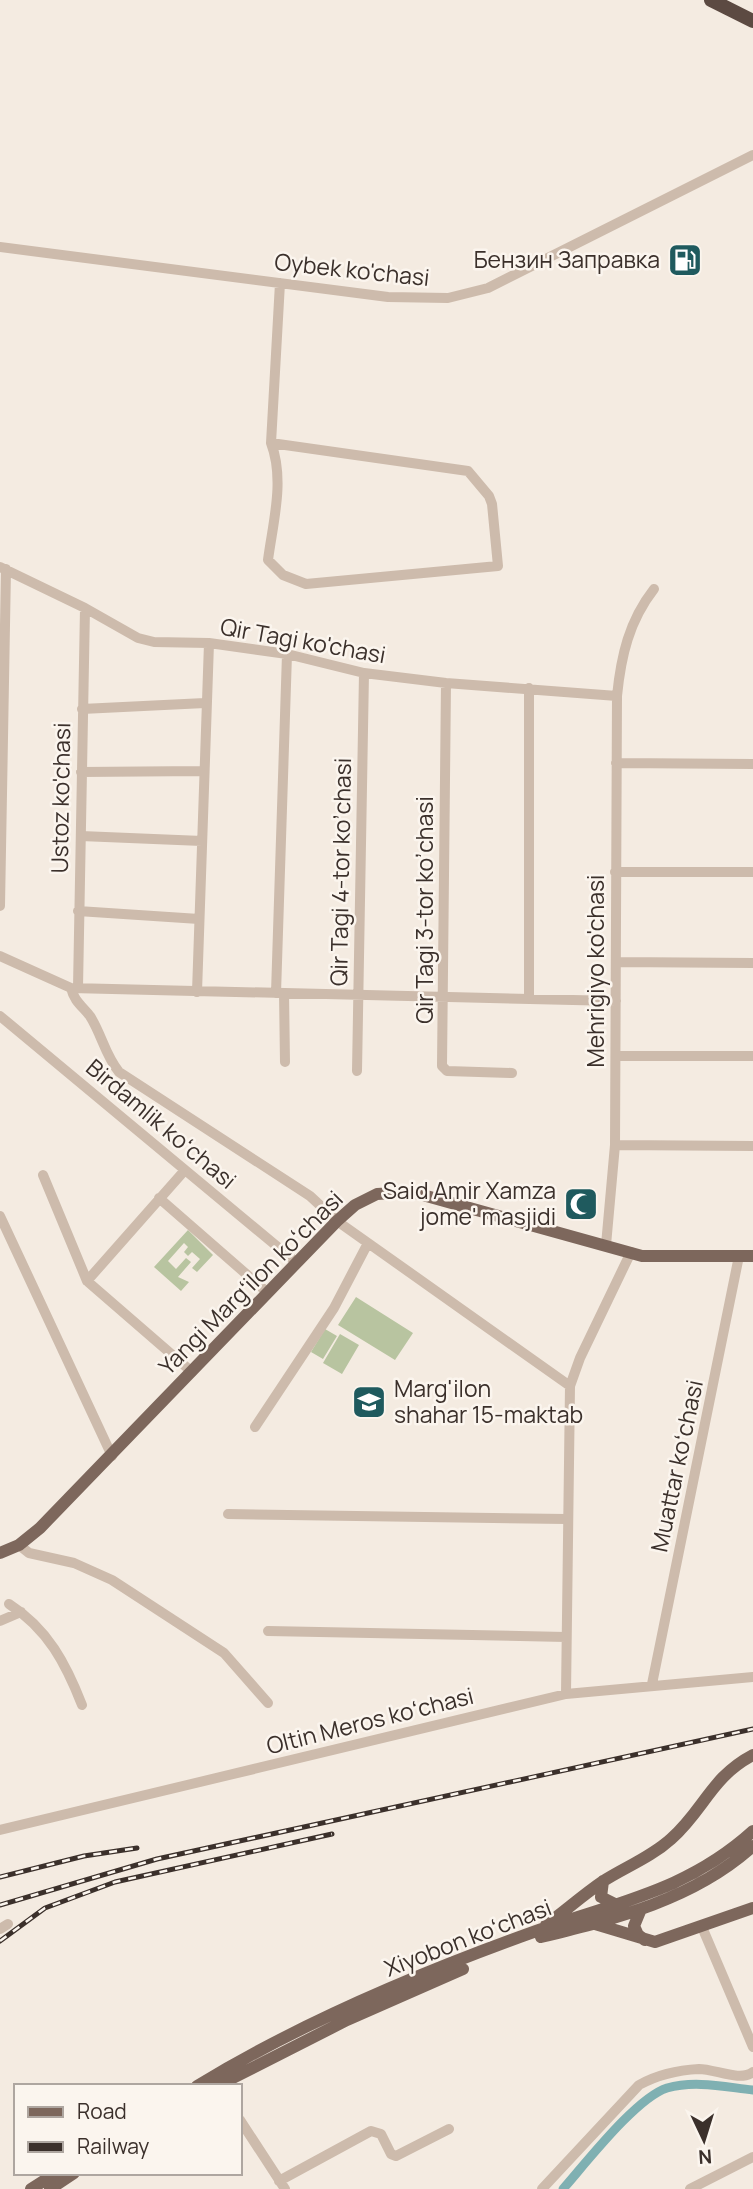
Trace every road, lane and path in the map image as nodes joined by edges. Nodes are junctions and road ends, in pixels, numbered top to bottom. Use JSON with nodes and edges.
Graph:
{"nodes":[{"id":1,"x":711,"y":0,"type":"edge"},
{"id":2,"x":753,"y":21,"type":"edge"},
{"id":3,"x":753,"y":155,"type":"edge"},
{"id":4,"x":0,"y":247,"type":"edge"},
{"id":5,"x":280,"y":283,"type":"junction"},
{"id":6,"x":271,"y":443,"type":"junction"},
{"id":7,"x":3,"y":568,"type":"edge"},
{"id":8,"x":654,"y":589,"type":"dead end"},
{"id":9,"x":85,"y":608,"type":"junction"},
{"id":10,"x":209,"y":643,"type":"junction"},
{"id":11,"x":287,"y":654,"type":"junction"},
{"id":12,"x":364,"y":673,"type":"junction"},
{"id":13,"x":446,"y":683,"type":"junction"},
{"id":14,"x":529,"y":688,"type":"junction"},
{"id":15,"x":617,"y":695,"type":"junction"},
{"id":16,"x":205,"y":703,"type":"junction"},
{"id":17,"x":82,"y":709,"type":"junction"},
{"id":18,"x":616,"y":763,"type":"junction"},
{"id":19,"x":753,"y":764,"type":"edge"},
{"id":20,"x":203,"y":771,"type":"junction"},
{"id":21,"x":82,"y":772,"type":"junction"},
{"id":22,"x":80,"y":836,"type":"junction"},
{"id":23,"x":202,"y":841,"type":"junction"},
{"id":24,"x":615,"y":872,"type":"junction"},
{"id":25,"x":753,"y":872,"type":"edge"},
{"id":26,"x":0,"y":906,"type":"edge"},
{"id":27,"x":78,"y":911,"type":"junction"},
{"id":28,"x":199,"y":919,"type":"junction"},
{"id":29,"x":0,"y":956,"type":"edge"},
{"id":30,"x":616,"y":962,"type":"junction"},
{"id":31,"x":753,"y":963,"type":"edge"},
{"id":32,"x":75,"y":988,"type":"junction"},
{"id":33,"x":197,"y":992,"type":"junction"},
{"id":34,"x":280,"y":993,"type":"junction"},
{"id":35,"x":357,"y":994,"type":"junction"},
{"id":36,"x":445,"y":996,"type":"junction"},
{"id":37,"x":528,"y":999,"type":"junction"},
{"id":38,"x":616,"y":1001,"type":"junction"},
{"id":39,"x":0,"y":1016,"type":"edge"},
{"id":40,"x":615,"y":1056,"type":"junction"},
{"id":41,"x":753,"y":1056,"type":"edge"},
{"id":42,"x":285,"y":1062,"type":"dead end"},
{"id":43,"x":357,"y":1071,"type":"dead end"},
{"id":44,"x":512,"y":1073,"type":"dead end"},
{"id":45,"x":615,"y":1145,"type":"junction"},
{"id":46,"x":753,"y":1146,"type":"edge"},
{"id":47,"x":185,"y":1170,"type":"junction"},
{"id":48,"x":43,"y":1175,"type":"dead end"},
{"id":49,"x":159,"y":1198,"type":"junction"},
{"id":50,"x":0,"y":1216,"type":"edge"},
{"id":51,"x":337,"y":1221,"type":"junction"},
{"id":52,"x":368,"y":1243,"type":"junction"},
{"id":53,"x":606,"y":1245,"type":"junction"},
{"id":54,"x":631,"y":1252,"type":"junction"},
{"id":55,"x":739,"y":1256,"type":"junction"},
{"id":56,"x":753,"y":1256,"type":"edge"},
{"id":57,"x":297,"y":1263,"type":"junction"},
{"id":58,"x":87,"y":1281,"type":"junction"},
{"id":59,"x":268,"y":1293,"type":"junction"},
{"id":60,"x":192,"y":1372,"type":"junction"},
{"id":61,"x":569,"y":1386,"type":"junction"},
{"id":62,"x":255,"y":1427,"type":"dead end"},
{"id":63,"x":112,"y":1456,"type":"junction"},
{"id":64,"x":228,"y":1514,"type":"dead end"},
{"id":65,"x":566,"y":1519,"type":"junction"},
{"id":66,"x":19,"y":1545,"type":"junction"},
{"id":67,"x":0,"y":1553,"type":"edge"},
{"id":68,"x":9,"y":1604,"type":"dead end"},
{"id":69,"x":21,"y":1612,"type":"junction"},
{"id":70,"x":0,"y":1621,"type":"edge"},
{"id":71,"x":268,"y":1631,"type":"dead end"},
{"id":72,"x":566,"y":1637,"type":"junction"},
{"id":73,"x":753,"y":1677,"type":"edge"},
{"id":74,"x":652,"y":1684,"type":"junction"},
{"id":75,"x":566,"y":1694,"type":"junction"},
{"id":76,"x":268,"y":1703,"type":"dead end"},
{"id":77,"x":82,"y":1705,"type":"dead end"},
{"id":78,"x":753,"y":1755,"type":"edge"},
{"id":79,"x":0,"y":1830,"type":"edge"},
{"id":80,"x":753,"y":1831,"type":"edge"},
{"id":81,"x":753,"y":1846,"type":"edge"},
{"id":82,"x":603,"y":1881,"type":"junction"},
{"id":83,"x":619,"y":1906,"type":"junction"},
{"id":84,"x":753,"y":1908,"type":"edge"},
{"id":85,"x":641,"y":1909,"type":"junction"},
{"id":86,"x":595,"y":1924,"type":"junction"},
{"id":87,"x":702,"y":1927,"type":"junction"},
{"id":88,"x":541,"y":1929,"type":"junction"},
{"id":89,"x":649,"y":1942,"type":"junction"},
{"id":90,"x":753,"y":2047,"type":"edge"},
{"id":91,"x":753,"y":2072,"type":"edge"},
{"id":92,"x":201,"y":2084,"type":"edge"},
{"id":93,"x":222,"y":2084,"type":"edge"},
{"id":94,"x":242,"y":2123,"type":"edge"},
{"id":95,"x":449,"y":2129,"type":"dead end"},
{"id":96,"x":753,"y":2157,"type":"edge"},
{"id":97,"x":53,"y":2175,"type":"edge"},
{"id":98,"x":72,"y":2175,"type":"edge"},
{"id":99,"x":282,"y":2185,"type":"edge"},
{"id":100,"x":707,"y":2185,"type":"edge"},
{"id":101,"x":31,"y":2189,"type":"edge"},
{"id":102,"x":50,"y":2189,"type":"edge"},
{"id":103,"x":542,"y":2189,"type":"edge"},
{"id":104,"x":690,"y":2189,"type":"edge"}],
"edges":[{"from":1,"to":2,"type":"highway"},
{"from":3,"to":5,"type":"street","name":"Oybek ko'chasi"},
{"from":4,"to":5,"type":"street","name":"Oybek ko'chasi"},
{"from":5,"to":6,"type":"street"},
{"from":6,"to":6,"type":"street"},
{"from":7,"to":9,"type":"street","name":"Qir Tagi ko'chasi"},
{"from":7,"to":26,"type":"street"},
{"from":8,"to":15,"type":"street","name":"Mehrigiyo ko'chasi"},
{"from":9,"to":10,"type":"street","name":"Qir Tagi ko'chasi"},
{"from":9,"to":17,"type":"street","name":"Ustoz ko'chasi"},
{"from":10,"to":11,"type":"street","name":"Qir Tagi ko'chasi"},
{"from":10,"to":16,"type":"street"},
{"from":11,"to":12,"type":"street","name":"Qir Tagi ko'chasi"},
{"from":11,"to":34,"type":"street"},
{"from":12,"to":13,"type":"street","name":"Qir Tagi ko'chasi"},
{"from":12,"to":35,"type":"street","name":"Qir Tagi 4-tor koʼchasi"},
{"from":13,"to":14,"type":"street","name":"Qir Tagi ko'chasi"},
{"from":13,"to":36,"type":"street","name":"Qir Tagi 3-tor koʼchasi"},
{"from":14,"to":15,"type":"street","name":"Qir Tagi ko'chasi"},
{"from":14,"to":37,"type":"street"},
{"from":15,"to":18,"type":"street","name":"Mehrigiyo ko'chasi"},
{"from":16,"to":17,"type":"street"},
{"from":16,"to":20,"type":"street"},
{"from":17,"to":21,"type":"street","name":"Ustoz ko'chasi"},
{"from":18,"to":19,"type":"street"},
{"from":18,"to":24,"type":"street","name":"Mehrigiyo ko'chasi"},
{"from":20,"to":21,"type":"street"},
{"from":20,"to":23,"type":"street"},
{"from":21,"to":22,"type":"street","name":"Ustoz ko'chasi"},
{"from":22,"to":23,"type":"street"},
{"from":22,"to":27,"type":"street","name":"Ustoz ko'chasi"},
{"from":23,"to":28,"type":"street"},
{"from":24,"to":25,"type":"street"},
{"from":24,"to":30,"type":"street","name":"Mehrigiyo ko'chasi"},
{"from":27,"to":28,"type":"street"},
{"from":27,"to":32,"type":"street","name":"Ustoz ko'chasi"},
{"from":28,"to":33,"type":"street"},
{"from":29,"to":32,"type":"street"},
{"from":30,"to":31,"type":"street"},
{"from":30,"to":38,"type":"street","name":"Mehrigiyo ko'chasi"},
{"from":32,"to":33,"type":"street"},
{"from":32,"to":51,"type":"street"},
{"from":33,"to":34,"type":"street"},
{"from":34,"to":35,"type":"street"},
{"from":34,"to":42,"type":"street"},
{"from":35,"to":36,"type":"street"},
{"from":35,"to":43,"type":"street","name":"Qir Tagi 4-tor koʼchasi"},
{"from":36,"to":37,"type":"street"},
{"from":36,"to":44,"type":"street","name":"Qir Tagi 3-tor koʼchasi"},
{"from":37,"to":38,"type":"street"},
{"from":38,"to":40,"type":"street","name":"Mehrigiyo ko'chasi"},
{"from":39,"to":47,"type":"street","name":"Birdamlik koʻchasi"},
{"from":40,"to":41,"type":"street"},
{"from":40,"to":45,"type":"street","name":"Mehrigiyo ko'chasi"},
{"from":45,"to":46,"type":"street"},
{"from":45,"to":53,"type":"street","name":"Mehrigiyo ko'chasi"},
{"from":47,"to":49,"type":"street"},
{"from":47,"to":57,"type":"street","name":"Birdamlik koʻchasi"},
{"from":48,"to":58,"type":"street"},
{"from":49,"to":58,"type":"street"},
{"from":49,"to":59,"type":"street"},
{"from":50,"to":63,"type":"street"},
{"from":51,"to":52,"type":"street"},
{"from":51,"to":53,"type":"main road","name":"Yangi Margʻilon koʻchasi"},
{"from":51,"to":57,"type":"main road","name":"Yangi Margʻilon koʻchasi"},
{"from":52,"to":61,"type":"street"},
{"from":52,"to":62,"type":"street"},
{"from":53,"to":54,"type":"main road","name":"Yangi Margʻilon koʻchasi"},
{"from":54,"to":55,"type":"main road","name":"Yangi Margʻilon koʻchasi"},
{"from":54,"to":61,"type":"street"},
{"from":55,"to":56,"type":"main road","name":"Yangi Margʻilon koʻchasi"},
{"from":55,"to":74,"type":"street","name":"Muattar koʻchasi"},
{"from":57,"to":59,"type":"main road","name":"Yangi Margʻilon koʻchasi"},
{"from":58,"to":60,"type":"street"},
{"from":59,"to":60,"type":"main road","name":"Yangi Margʻilon koʻchasi"},
{"from":60,"to":63,"type":"main road","name":"Yangi Margʻilon koʻchasi"},
{"from":61,"to":65,"type":"street"},
{"from":63,"to":66,"type":"main road","name":"Yangi Margʻilon koʻchasi"},
{"from":64,"to":65,"type":"street"},
{"from":65,"to":72,"type":"street"},
{"from":66,"to":67,"type":"main road","name":"Yangi Margʻilon koʻchasi"},
{"from":66,"to":76,"type":"street"},
{"from":68,"to":69,"type":"street"},
{"from":69,"to":70,"type":"street"},
{"from":69,"to":77,"type":"street"},
{"from":71,"to":72,"type":"street"},
{"from":72,"to":75,"type":"street"},
{"from":73,"to":74,"type":"street","name":"Oltin Meros koʻchasi"},
{"from":74,"to":75,"type":"street","name":"Oltin Meros koʻchasi"},
{"from":75,"to":79,"type":"street","name":"Oltin Meros koʻchasi"},
{"from":78,"to":82,"type":"main road"},
{"from":80,"to":83,"type":"main road","name":"Xiyobon koʻchasi"},
{"from":81,"to":85,"type":"main road","name":"Xiyobon koʻchasi"},
{"from":82,"to":83,"type":"main road"},
{"from":82,"to":88,"type":"main road"},
{"from":83,"to":88,"type":"main road","name":"Xiyobon koʻchasi"},
{"from":84,"to":87,"type":"main road"},
{"from":85,"to":86,"type":"main road","name":"Xiyobon koʻchasi"},
{"from":85,"to":89,"type":"main road"},
{"from":86,"to":89,"type":"main road"},
{"from":86,"to":93,"type":"main road","name":"Xiyobon koʻchasi"},
{"from":87,"to":89,"type":"main road"},
{"from":87,"to":90,"type":"street"},
{"from":88,"to":92,"type":"main road","name":"Xiyobon koʻchasi"},
{"from":91,"to":103,"type":"street"},
{"from":94,"to":99,"type":"street"},
{"from":95,"to":99,"type":"street"},
{"from":96,"to":100,"type":"street"},
{"from":97,"to":101,"type":"main road"},
{"from":98,"to":102,"type":"main road"},
{"from":100,"to":104,"type":"street"}]}
